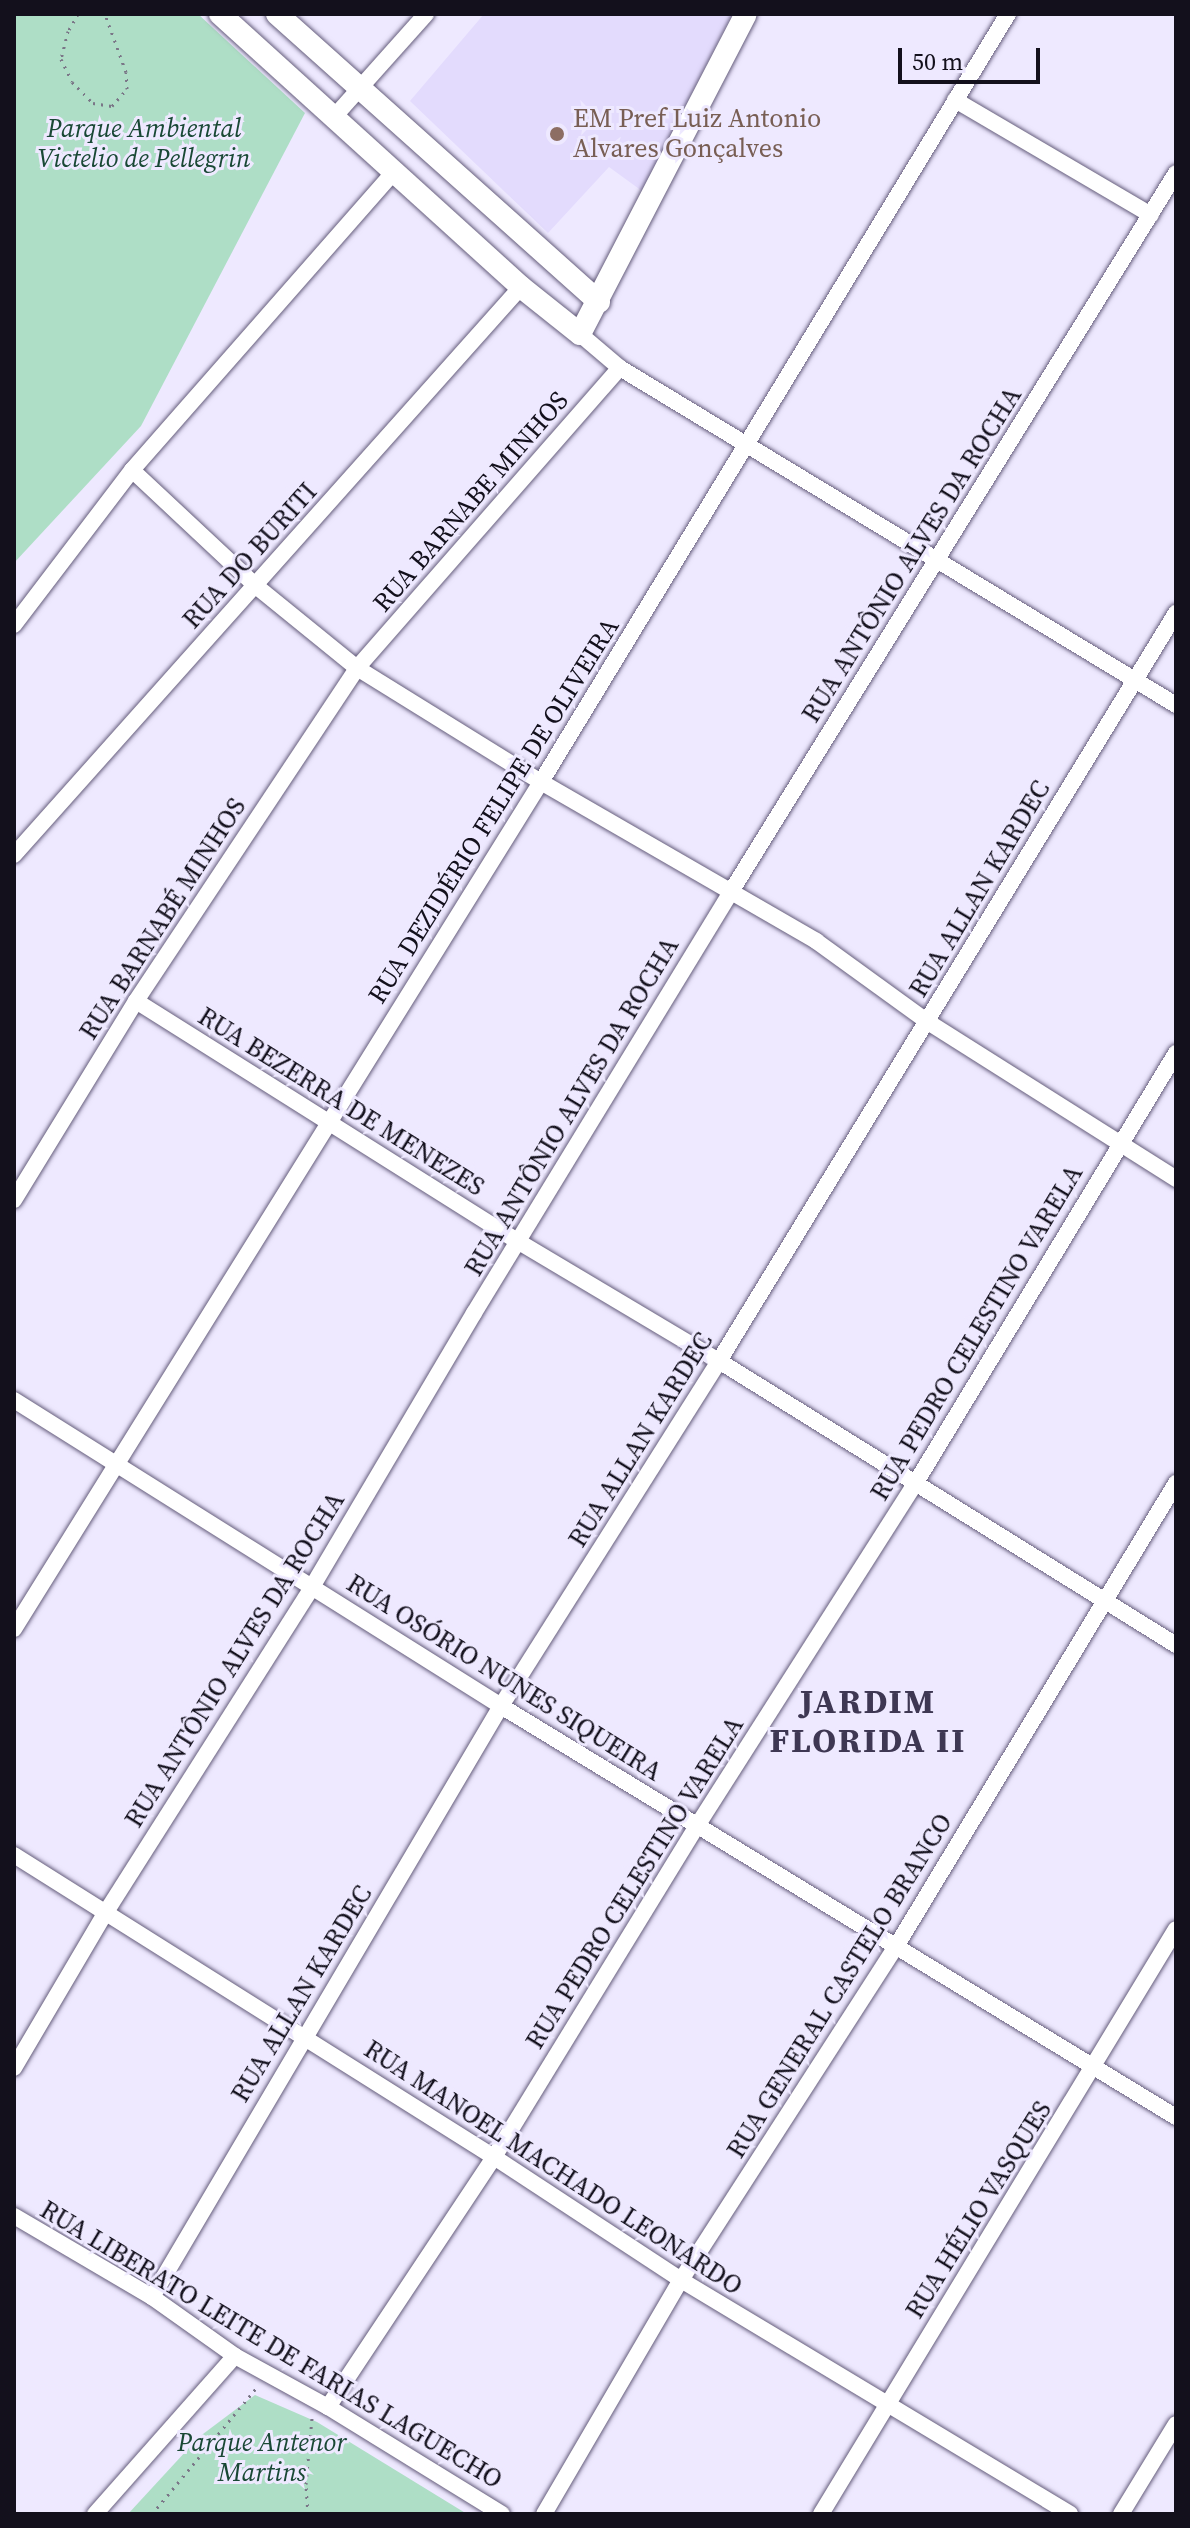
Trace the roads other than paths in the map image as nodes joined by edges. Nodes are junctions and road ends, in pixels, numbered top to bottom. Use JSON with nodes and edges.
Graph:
{"nodes":[{"id":1,"x":220,"y":14,"type":"edge"},
{"id":2,"x":277,"y":14,"type":"edge"},
{"id":3,"x":426,"y":14,"type":"edge"},
{"id":4,"x":746,"y":14,"type":"edge"},
{"id":5,"x":1008,"y":14,"type":"edge"},
{"id":6,"x":361,"y":86,"type":"junction"},
{"id":7,"x":955,"y":100,"type":"junction"},
{"id":8,"x":334,"y":117,"type":"junction"},
{"id":9,"x":395,"y":171,"type":"junction"},
{"id":10,"x":1176,"y":173,"type":"edge"},
{"id":11,"x":1151,"y":215,"type":"junction"},
{"id":12,"x":521,"y":287,"type":"junction"},
{"id":13,"x":599,"y":302,"type":"junction"},
{"id":14,"x":580,"y":334,"type":"junction"},
{"id":15,"x":620,"y":368,"type":"junction"},
{"id":16,"x":747,"y":443,"type":"junction"},
{"id":17,"x":132,"y":470,"type":"junction"},
{"id":18,"x":940,"y":559,"type":"junction"},
{"id":19,"x":256,"y":586,"type":"junction"},
{"id":20,"x":1176,"y":613,"type":"edge"},
{"id":21,"x":14,"y":625,"type":"edge"},
{"id":22,"x":357,"y":668,"type":"junction"},
{"id":23,"x":1136,"y":680,"type":"junction"},
{"id":24,"x":1176,"y":705,"type":"edge"},
{"id":25,"x":541,"y":782,"type":"junction"},
{"id":26,"x":14,"y":855,"type":"edge"},
{"id":27,"x":732,"y":890,"type":"junction"},
{"id":28,"x":136,"y":1001,"type":"junction"},
{"id":29,"x":928,"y":1022,"type":"junction"},
{"id":30,"x":1176,"y":1053,"type":"edge"},
{"id":31,"x":329,"y":1123,"type":"junction"},
{"id":32,"x":1119,"y":1145,"type":"junction"},
{"id":33,"x":1176,"y":1179,"type":"edge"},
{"id":34,"x":14,"y":1200,"type":"edge"},
{"id":35,"x":519,"y":1242,"type":"junction"},
{"id":36,"x":719,"y":1361,"type":"junction"},
{"id":37,"x":14,"y":1400,"type":"edge"},
{"id":38,"x":116,"y":1465,"type":"junction"},
{"id":39,"x":1176,"y":1483,"type":"edge"},
{"id":40,"x":915,"y":1484,"type":"junction"},
{"id":41,"x":312,"y":1587,"type":"junction"},
{"id":42,"x":1104,"y":1600,"type":"junction"},
{"id":43,"x":14,"y":1629,"type":"edge"},
{"id":44,"x":1176,"y":1645,"type":"edge"},
{"id":45,"x":501,"y":1706,"type":"junction"},
{"id":46,"x":697,"y":1826,"type":"junction"},
{"id":47,"x":14,"y":1855,"type":"edge"},
{"id":48,"x":106,"y":1912,"type":"junction"},
{"id":49,"x":1176,"y":1929,"type":"edge"},
{"id":50,"x":897,"y":1945,"type":"junction"},
{"id":51,"x":303,"y":2038,"type":"junction"},
{"id":52,"x":1095,"y":2067,"type":"junction"},
{"id":53,"x":14,"y":2068,"type":"edge"},
{"id":54,"x":1176,"y":2117,"type":"edge"},
{"id":55,"x":494,"y":2157,"type":"junction"},
{"id":56,"x":14,"y":2216,"type":"edge"},
{"id":57,"x":681,"y":2280,"type":"junction"},
{"id":58,"x":152,"y":2297,"type":"junction"},
{"id":59,"x":235,"y":2356,"type":"junction"},
{"id":60,"x":320,"y":2403,"type":"junction"},
{"id":61,"x":888,"y":2404,"type":"junction"},
{"id":62,"x":1176,"y":2424,"type":"edge"},
{"id":63,"x":95,"y":2514,"type":"edge"},
{"id":64,"x":502,"y":2514,"type":"edge"},
{"id":65,"x":544,"y":2514,"type":"edge"},
{"id":66,"x":821,"y":2514,"type":"edge"},
{"id":67,"x":1070,"y":2514,"type":"edge"},
{"id":68,"x":1121,"y":2514,"type":"edge"}],
"edges":[{"from":1,"to":8,"type":"street"},
{"from":2,"to":6,"type":"street"},
{"from":3,"to":6,"type":"street"},
{"from":4,"to":13,"type":"street"},
{"from":5,"to":7,"type":"street","name":"RUA DEZIDÉRIO FELIPE DE OLIVEIRA"},
{"from":6,"to":8,"type":"street"},
{"from":6,"to":13,"type":"street"},
{"from":7,"to":11,"type":"street"},
{"from":7,"to":16,"type":"street","name":"RUA DEZIDÉRIO FELIPE DE OLIVEIRA"},
{"from":8,"to":9,"type":"street"},
{"from":9,"to":12,"type":"street"},
{"from":9,"to":17,"type":"street"},
{"from":10,"to":11,"type":"street","name":"RUA ANTÔNIO ALVES DA ROCHA"},
{"from":11,"to":18,"type":"street","name":"RUA ANTÔNIO ALVES DA ROCHA"},
{"from":12,"to":14,"type":"street"},
{"from":12,"to":19,"type":"street","name":"RUA DO BURITI"},
{"from":13,"to":14,"type":"street"},
{"from":14,"to":15,"type":"street"},
{"from":15,"to":16,"type":"street"},
{"from":15,"to":22,"type":"street","name":"RUA BARNABE MINHOS"},
{"from":16,"to":18,"type":"street"},
{"from":16,"to":25,"type":"street","name":"RUA DEZIDÉRIO FELIPE DE OLIVEIRA"},
{"from":17,"to":19,"type":"street"},
{"from":17,"to":21,"type":"street"},
{"from":18,"to":23,"type":"street"},
{"from":18,"to":27,"type":"street","name":"RUA ANTÔNIO ALVES DA ROCHA"},
{"from":19,"to":22,"type":"street"},
{"from":19,"to":26,"type":"street","name":"RUA DO BURITI"},
{"from":20,"to":23,"type":"street","name":"RUA ALLAN KARDEC"},
{"from":22,"to":25,"type":"street"},
{"from":22,"to":28,"type":"street","name":"RUA BARNABÉ MINHOS"},
{"from":23,"to":24,"type":"street"},
{"from":23,"to":29,"type":"street","name":"RUA ALLAN KARDEC"},
{"from":25,"to":27,"type":"street"},
{"from":25,"to":31,"type":"street","name":"RUA DEZIDÉRIO FELIPE DE OLIVEIRA"},
{"from":27,"to":29,"type":"street"},
{"from":27,"to":35,"type":"street","name":"RUA ANTÔNIO ALVES DA ROCHA"},
{"from":28,"to":31,"type":"street","name":"RUA BEZERRA DE MENEZES"},
{"from":28,"to":34,"type":"street","name":"RUA BARNABÉ MINHOS"},
{"from":29,"to":32,"type":"street"},
{"from":29,"to":36,"type":"street","name":"RUA ALLAN KARDEC"},
{"from":30,"to":32,"type":"street","name":"RUA PEDRO CELESTINO VARELA"},
{"from":31,"to":35,"type":"street","name":"RUA BEZERRA DE MENEZES"},
{"from":31,"to":38,"type":"street","name":"RUA DEZIDÉRIO FELIPE DE OLIVEIRA"},
{"from":32,"to":33,"type":"street"},
{"from":32,"to":40,"type":"street","name":"RUA PEDRO CELESTINO VARELA"},
{"from":35,"to":36,"type":"street","name":"RUA BEZERRA DE MENEZES"},
{"from":35,"to":41,"type":"street","name":"RUA ANTÔNIO ALVES DA ROCHA"},
{"from":36,"to":40,"type":"street","name":"RUA BEZERRA DE MENEZES"},
{"from":36,"to":45,"type":"street","name":"RUA ALLAN KARDEC"},
{"from":37,"to":38,"type":"street","name":"RUA OSÓRIO NUNES SIQUEIRA"},
{"from":38,"to":41,"type":"street","name":"RUA OSÓRIO NUNES SIQUEIRA"},
{"from":38,"to":43,"type":"street","name":"RUA DEZIDÉRIO FELIPE DE OLIVEIRA"},
{"from":39,"to":42,"type":"street","name":"RUA GENERAL CASTELO BRANCO"},
{"from":40,"to":42,"type":"street","name":"RUA BEZERRA DE MENEZES"},
{"from":40,"to":46,"type":"street","name":"RUA PEDRO CELESTINO VARELA"},
{"from":41,"to":45,"type":"street","name":"RUA OSÓRIO NUNES SIQUEIRA"},
{"from":41,"to":48,"type":"street","name":"RUA ANTÔNIO ALVES DA ROCHA"},
{"from":42,"to":44,"type":"street","name":"RUA BEZERRA DE MENEZES"},
{"from":42,"to":50,"type":"street","name":"RUA GENERAL CASTELO BRANCO"},
{"from":45,"to":46,"type":"street","name":"RUA OSÓRIO NUNES SIQUEIRA"},
{"from":45,"to":51,"type":"street","name":"RUA ALLAN KARDEC"},
{"from":46,"to":50,"type":"street","name":"RUA OSÓRIO NUNES SIQUEIRA"},
{"from":46,"to":55,"type":"street","name":"RUA PEDRO CELESTINO VARELA"},
{"from":47,"to":48,"type":"street","name":"RUA MANOEL MACHADO LEONARDO"},
{"from":48,"to":51,"type":"street","name":"RUA MANOEL MACHADO LEONARDO"},
{"from":48,"to":53,"type":"street","name":"RUA ANTÔNIO ALVES DA ROCHA"},
{"from":49,"to":52,"type":"street","name":"RUA HÉLIO VASQUES"},
{"from":50,"to":52,"type":"street","name":"RUA OSÓRIO NUNES SIQUEIRA"},
{"from":50,"to":57,"type":"street","name":"RUA GENERAL CASTELO BRANCO"},
{"from":51,"to":55,"type":"street","name":"RUA MANOEL MACHADO LEONARDO"},
{"from":51,"to":58,"type":"street","name":"RUA ALLAN KARDEC"},
{"from":52,"to":54,"type":"street","name":"RUA OSÓRIO NUNES SIQUEIRA"},
{"from":52,"to":61,"type":"street","name":"RUA HÉLIO VASQUES"},
{"from":55,"to":57,"type":"street","name":"RUA MANOEL MACHADO LEONARDO"},
{"from":55,"to":60,"type":"street","name":"RUA PEDRO CELESTINO VARELA"},
{"from":56,"to":58,"type":"street","name":"RUA LIBERATO LEITE DE FARIAS LAGUECHO"},
{"from":57,"to":61,"type":"street","name":"RUA MANOEL MACHADO LEONARDO"},
{"from":57,"to":65,"type":"street","name":"RUA GENERAL CASTELO BRANCO"},
{"from":58,"to":59,"type":"street","name":"RUA LIBERATO LEITE DE FARIAS LAGUECHO"},
{"from":59,"to":60,"type":"street","name":"RUA LIBERATO LEITE DE FARIAS LAGUECHO"},
{"from":59,"to":63,"type":"street"},
{"from":60,"to":64,"type":"street","name":"RUA LIBERATO LEITE DE FARIAS LAGUECHO"},
{"from":61,"to":66,"type":"street","name":"RUA HÉLIO VASQUES"},
{"from":61,"to":67,"type":"street","name":"RUA MANOEL MACHADO LEONARDO"},
{"from":62,"to":68,"type":"street"}]}
